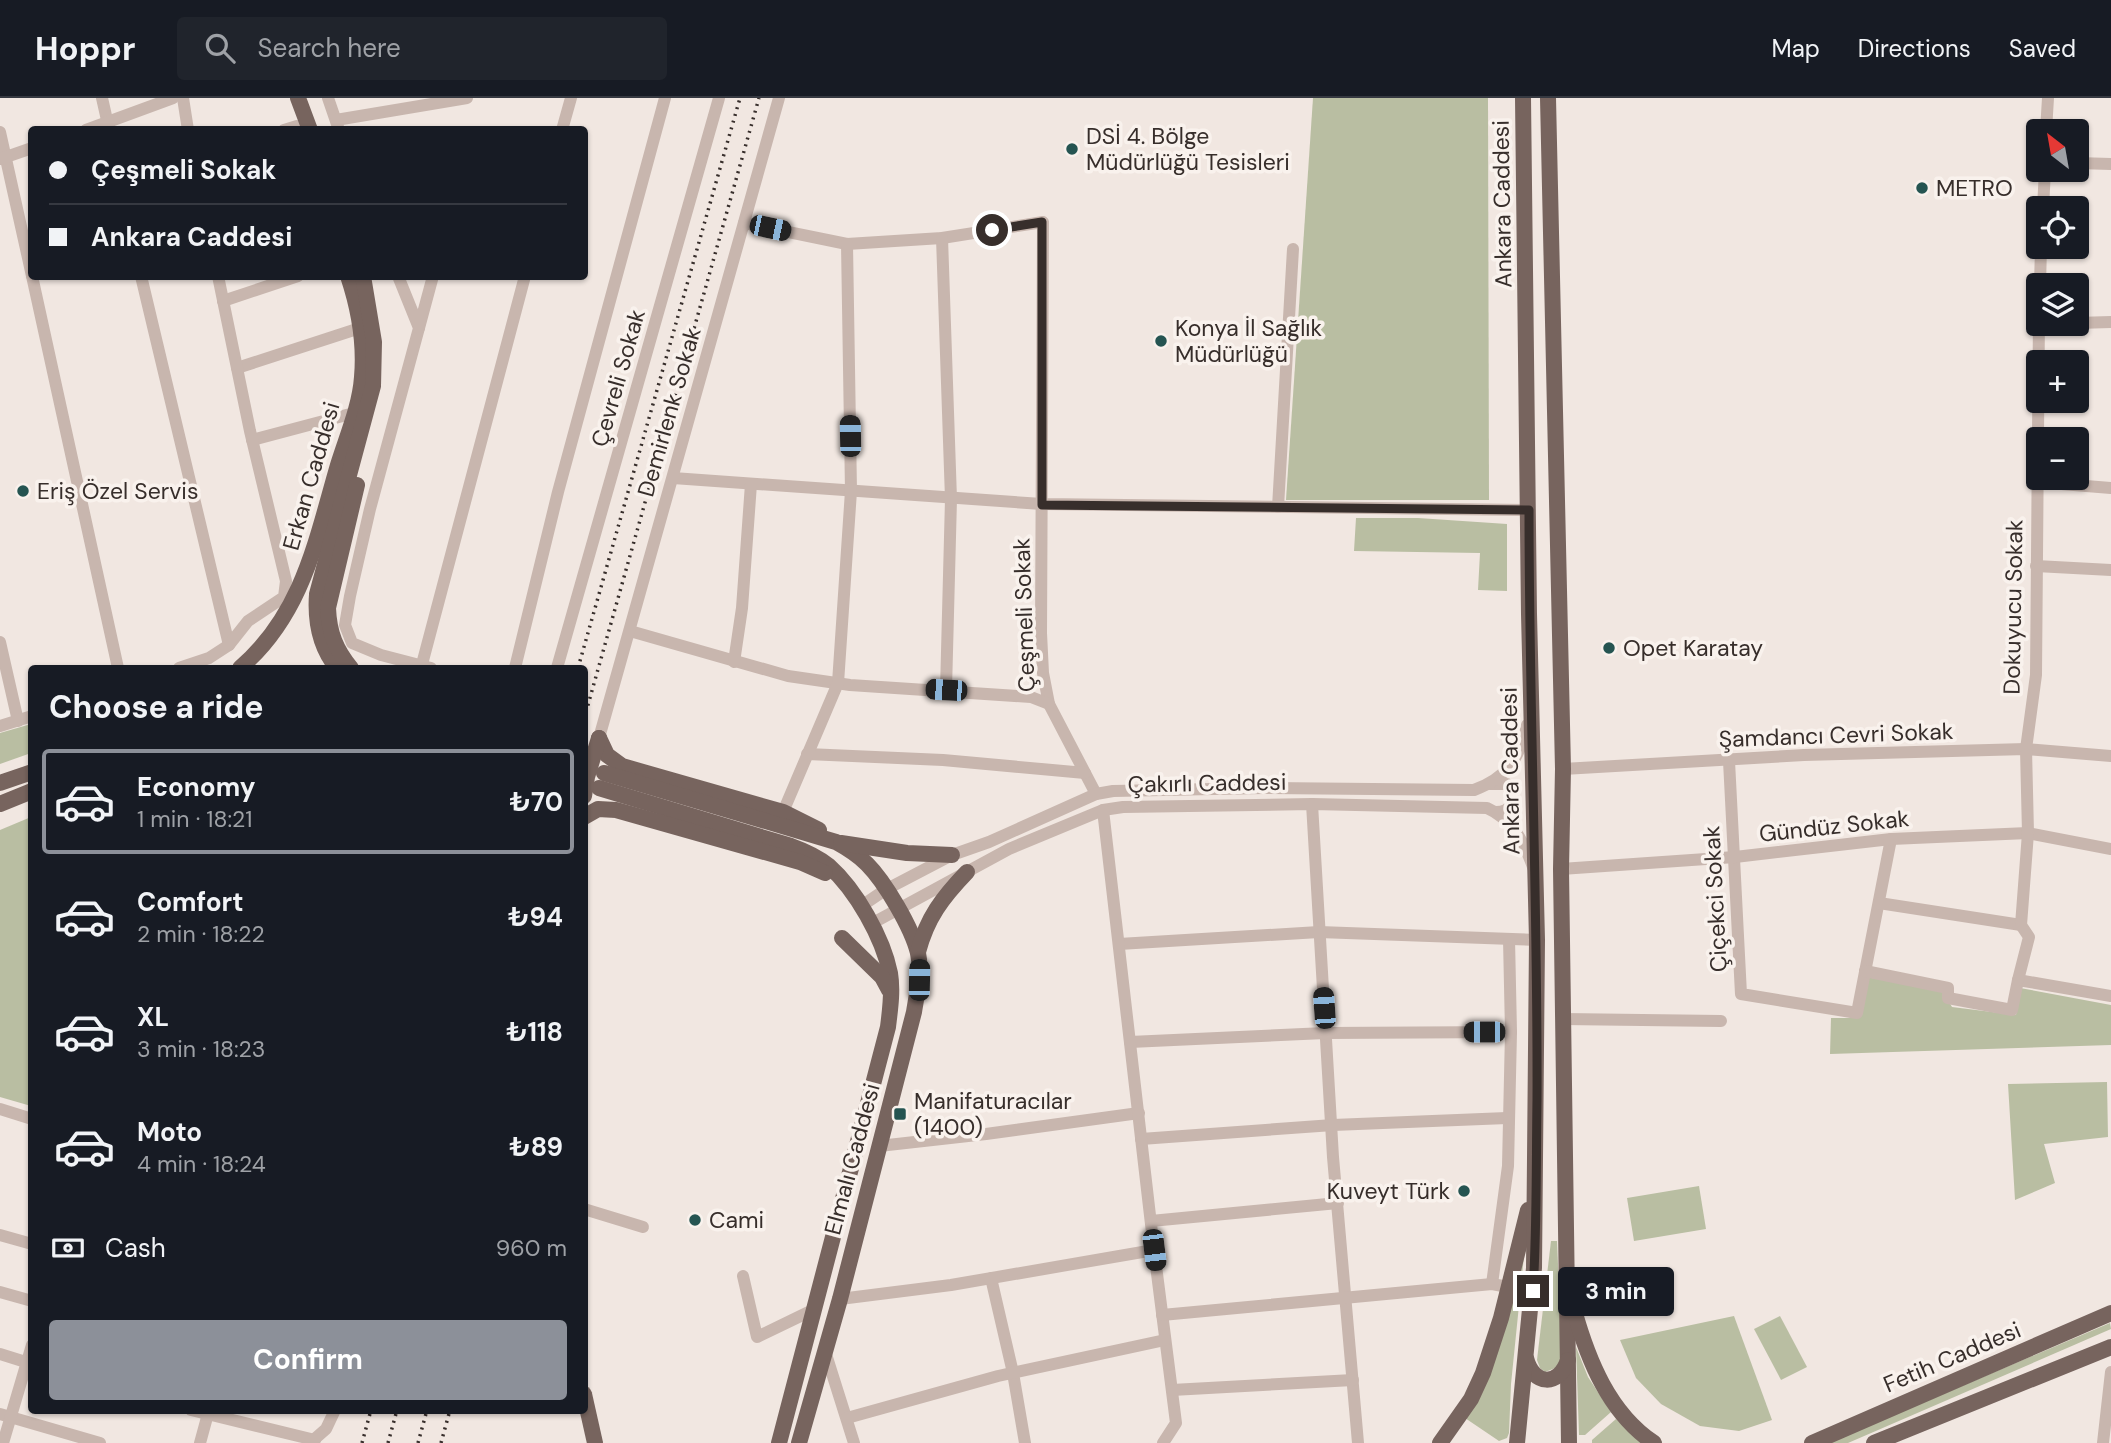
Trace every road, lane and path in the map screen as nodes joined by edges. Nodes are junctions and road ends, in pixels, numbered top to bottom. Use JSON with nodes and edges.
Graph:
{"nodes":[{"id":1,"x":102,"y":98,"type":"edge"},
{"id":2,"x":173,"y":98,"type":"edge"},
{"id":3,"x":183,"y":98,"type":"edge"},
{"id":4,"x":287,"y":98,"type":"edge"},
{"id":5,"x":298,"y":98,"type":"edge"},
{"id":6,"x":328,"y":98,"type":"edge"},
{"id":7,"x":467,"y":98,"type":"edge"},
{"id":8,"x":570,"y":98,"type":"edge"},
{"id":9,"x":666,"y":98,"type":"edge"},
{"id":10,"x":719,"y":98,"type":"edge"},
{"id":11,"x":779,"y":98,"type":"edge"},
{"id":12,"x":1523,"y":98,"type":"edge"},
{"id":13,"x":1548,"y":98,"type":"edge"},
{"id":14,"x":2048,"y":98,"type":"edge"},
{"id":15,"x":2047,"y":119,"type":"edge"},
{"id":16,"x":337,"y":125,"type":"edge"},
{"id":17,"x":108,"y":126,"type":"edge"},
{"id":18,"x":187,"y":126,"type":"edge"},
{"id":19,"x":296,"y":126,"type":"edge"},
{"id":20,"x":297,"y":126,"type":"edge"},
{"id":21,"x":563,"y":126,"type":"edge"},
{"id":22,"x":0,"y":132,"type":"edge"},
{"id":23,"x":28,"y":149,"type":"edge"},
{"id":24,"x":3,"y":158,"type":"edge"},
{"id":25,"x":2090,"y":163,"type":"edge"},
{"id":26,"x":2111,"y":164,"type":"edge"},
{"id":27,"x":744,"y":223,"type":"junction"},
{"id":28,"x":942,"y":238,"type":"junction"},
{"id":29,"x":847,"y":244,"type":"junction"},
{"id":30,"x":1293,"y":249,"type":"dead end"},
{"id":31,"x":28,"y":260,"type":"edge"},
{"id":32,"x":33,"y":280,"type":"edge"},
{"id":33,"x":142,"y":280,"type":"edge"},
{"id":34,"x":219,"y":280,"type":"edge"},
{"id":35,"x":286,"y":280,"type":"edge"},
{"id":36,"x":349,"y":280,"type":"edge"},
{"id":37,"x":364,"y":280,"type":"edge"},
{"id":38,"x":400,"y":280,"type":"edge"},
{"id":39,"x":432,"y":280,"type":"edge"},
{"id":40,"x":524,"y":280,"type":"edge"},
{"id":41,"x":223,"y":301,"type":"junction"},
{"id":42,"x":2089,"y":323,"type":"edge"},
{"id":43,"x":2111,"y":323,"type":"edge"},
{"id":44,"x":360,"y":328,"type":"junction"},
{"id":45,"x":419,"y":328,"type":"junction"},
{"id":46,"x":2039,"y":336,"type":"edge"},
{"id":47,"x":237,"y":368,"type":"junction"},
{"id":48,"x":373,"y":386,"type":"junction"},
{"id":49,"x":354,"y":413,"type":"junction"},
{"id":50,"x":2038,"y":427,"type":"edge"},
{"id":51,"x":252,"y":440,"type":"junction"},
{"id":52,"x":673,"y":478,"type":"junction"},
{"id":53,"x":751,"y":484,"type":"junction"},
{"id":54,"x":2089,"y":486,"type":"edge"},
{"id":55,"x":2111,"y":488,"type":"edge"},
{"id":56,"x":2037,"y":490,"type":"edge"},
{"id":57,"x":851,"y":491,"type":"junction"},
{"id":58,"x":951,"y":499,"type":"junction"},
{"id":59,"x":1042,"y":505,"type":"junction"},
{"id":60,"x":1278,"y":507,"type":"junction"},
{"id":61,"x":1529,"y":510,"type":"junction"},
{"id":62,"x":2036,"y":566,"type":"junction"},
{"id":63,"x":2111,"y":570,"type":"edge"},
{"id":64,"x":631,"y":631,"type":"junction"},
{"id":65,"x":0,"y":642,"type":"edge"},
{"id":66,"x":229,"y":645,"type":"junction"},
{"id":67,"x":734,"y":662,"type":"junction"},
{"id":68,"x":117,"y":665,"type":"edge"},
{"id":69,"x":188,"y":665,"type":"edge"},
{"id":70,"x":243,"y":665,"type":"edge"},
{"id":71,"x":335,"y":665,"type":"edge"},
{"id":72,"x":349,"y":665,"type":"edge"},
{"id":73,"x":414,"y":665,"type":"edge"},
{"id":74,"x":425,"y":665,"type":"edge"},
{"id":75,"x":516,"y":665,"type":"edge"},
{"id":76,"x":558,"y":665,"type":"edge"},
{"id":77,"x":838,"y":683,"type":"junction"},
{"id":78,"x":946,"y":690,"type":"junction"},
{"id":79,"x":1532,"y":704,"type":"junction"},
{"id":80,"x":1049,"y":705,"type":"junction"},
{"id":81,"x":28,"y":717,"type":"edge"},
{"id":82,"x":18,"y":721,"type":"junction"},
{"id":83,"x":0,"y":726,"type":"edge"},
{"id":84,"x":599,"y":738,"type":"junction"},
{"id":85,"x":2026,"y":750,"type":"junction"},
{"id":86,"x":807,"y":754,"type":"junction"},
{"id":87,"x":2111,"y":756,"type":"edge"},
{"id":88,"x":1729,"y":761,"type":"junction"},
{"id":89,"x":1563,"y":769,"type":"junction"},
{"id":90,"x":28,"y":773,"type":"edge"},
{"id":91,"x":1085,"y":773,"type":"junction"},
{"id":92,"x":0,"y":783,"type":"edge"},
{"id":93,"x":1490,"y":784,"type":"junction"},
{"id":94,"x":596,"y":786,"type":"edge"},
{"id":95,"x":28,"y":793,"type":"edge"},
{"id":96,"x":1096,"y":794,"type":"junction"},
{"id":97,"x":0,"y":804,"type":"edge"},
{"id":98,"x":1312,"y":804,"type":"junction"},
{"id":99,"x":1103,"y":810,"type":"junction"},
{"id":100,"x":783,"y":812,"type":"junction"},
{"id":101,"x":1496,"y":812,"type":"junction"},
{"id":102,"x":588,"y":814,"type":"edge"},
{"id":103,"x":2028,"y":833,"type":"junction"},
{"id":104,"x":1891,"y":839,"type":"junction"},
{"id":105,"x":836,"y":842,"type":"junction"},
{"id":106,"x":2111,"y":849,"type":"edge"},
{"id":107,"x":952,"y":855,"type":"junction"},
{"id":108,"x":1735,"y":857,"type":"junction"},
{"id":109,"x":1561,"y":869,"type":"junction"},
{"id":110,"x":967,"y":872,"type":"junction"},
{"id":111,"x":1535,"y":873,"type":"junction"},
{"id":112,"x":886,"y":890,"type":"junction"},
{"id":113,"x":856,"y":899,"type":"junction"},
{"id":114,"x":1880,"y":903,"type":"junction"},
{"id":115,"x":898,"y":910,"type":"junction"},
{"id":116,"x":871,"y":924,"type":"junction"},
{"id":117,"x":2021,"y":925,"type":"junction"},
{"id":118,"x":1319,"y":932,"type":"junction"},
{"id":119,"x":842,"y":938,"type":"dead end"},
{"id":120,"x":1509,"y":939,"type":"junction"},
{"id":121,"x":1538,"y":940,"type":"junction"},
{"id":122,"x":1119,"y":944,"type":"junction"},
{"id":123,"x":918,"y":952,"type":"junction"},
{"id":124,"x":1865,"y":971,"type":"junction"},
{"id":125,"x":2018,"y":980,"type":"junction"},
{"id":126,"x":891,"y":993,"type":"junction"},
{"id":127,"x":2111,"y":996,"type":"edge"},
{"id":128,"x":1563,"y":1019,"type":"junction"},
{"id":129,"x":1721,"y":1021,"type":"dead end"},
{"id":130,"x":1511,"y":1031,"type":"junction"},
{"id":131,"x":1325,"y":1033,"type":"junction"},
{"id":132,"x":1130,"y":1042,"type":"junction"},
{"id":133,"x":0,"y":1109,"type":"edge"},
{"id":134,"x":1139,"y":1113,"type":"junction"},
{"id":135,"x":28,"y":1118,"type":"edge"},
{"id":136,"x":1507,"y":1118,"type":"junction"},
{"id":137,"x":1333,"y":1125,"type":"junction"},
{"id":138,"x":1141,"y":1139,"type":"junction"},
{"id":139,"x":879,"y":1146,"type":"junction"},
{"id":140,"x":1536,"y":1177,"type":"junction"},
{"id":141,"x":1338,"y":1203,"type":"junction"},
{"id":142,"x":588,"y":1210,"type":"edge"},
{"id":143,"x":1151,"y":1221,"type":"junction"},
{"id":144,"x":643,"y":1227,"type":"dead end"},
{"id":145,"x":0,"y":1235,"type":"edge"},
{"id":146,"x":28,"y":1243,"type":"edge"},
{"id":147,"x":1154,"y":1250,"type":"junction"},
{"id":148,"x":744,"y":1276,"type":"dead end"},
{"id":149,"x":991,"y":1278,"type":"junction"},
{"id":150,"x":1492,"y":1284,"type":"junction"},
{"id":151,"x":1568,"y":1286,"type":"junction"},
{"id":152,"x":1508,"y":1287,"type":"junction"},
{"id":153,"x":0,"y":1292,"type":"edge"},
{"id":154,"x":1346,"y":1297,"type":"junction"},
{"id":155,"x":839,"y":1299,"type":"junction"},
{"id":156,"x":28,"y":1300,"type":"edge"},
{"id":157,"x":815,"y":1309,"type":"junction"},
{"id":158,"x":2111,"y":1314,"type":"edge"},
{"id":159,"x":1162,"y":1315,"type":"junction"},
{"id":160,"x":1165,"y":1340,"type":"junction"},
{"id":161,"x":2111,"y":1347,"type":"edge"},
{"id":162,"x":825,"y":1350,"type":"junction"},
{"id":163,"x":0,"y":1354,"type":"edge"},
{"id":164,"x":1526,"y":1355,"type":"junction"},
{"id":165,"x":1568,"y":1357,"type":"junction"},
{"id":166,"x":28,"y":1363,"type":"edge"},
{"id":167,"x":28,"y":1365,"type":"edge"},
{"id":168,"x":2111,"y":1372,"type":"edge"},
{"id":169,"x":1013,"y":1373,"type":"junction"},
{"id":170,"x":1353,"y":1380,"type":"junction"},
{"id":171,"x":1172,"y":1390,"type":"junction"},
{"id":172,"x":588,"y":1412,"type":"edge"},
{"id":173,"x":208,"y":1414,"type":"edge"},
{"id":174,"x":212,"y":1414,"type":"edge"},
{"id":175,"x":333,"y":1414,"type":"edge"},
{"id":176,"x":5,"y":1416,"type":"edge"},
{"id":177,"x":846,"y":1418,"type":"junction"},
{"id":178,"x":312,"y":1441,"type":"edge"},
{"id":179,"x":3,"y":1443,"type":"edge"},
{"id":180,"x":100,"y":1443,"type":"edge"},
{"id":181,"x":200,"y":1443,"type":"edge"},
{"id":182,"x":595,"y":1443,"type":"edge"},
{"id":183,"x":779,"y":1443,"type":"edge"},
{"id":184,"x":799,"y":1443,"type":"edge"},
{"id":185,"x":854,"y":1443,"type":"edge"},
{"id":186,"x":1025,"y":1443,"type":"edge"},
{"id":187,"x":1163,"y":1443,"type":"edge"},
{"id":188,"x":1358,"y":1443,"type":"edge"},
{"id":189,"x":1440,"y":1443,"type":"edge"},
{"id":190,"x":1517,"y":1443,"type":"edge"},
{"id":191,"x":1569,"y":1443,"type":"edge"},
{"id":192,"x":1654,"y":1443,"type":"edge"},
{"id":193,"x":1812,"y":1443,"type":"edge"},
{"id":194,"x":1876,"y":1443,"type":"edge"},
{"id":195,"x":2103,"y":1443,"type":"edge"}],
"edges":[{"from":1,"to":17,"type":"street"},
{"from":2,"to":17,"type":"street"},
{"from":3,"to":18,"type":"street"},
{"from":4,"to":19,"type":"main road"},
{"from":5,"to":20,"type":"main road"},
{"from":6,"to":16,"type":"street"},
{"from":7,"to":16,"type":"street"},
{"from":8,"to":21,"type":"street"},
{"from":9,"to":75,"type":"street"},
{"from":10,"to":76,"type":"street","name":"Çevreli Sokak"},
{"from":11,"to":27,"type":"street","name":"Demirlenk Sokak"},
{"from":12,"to":61,"type":"main road","name":"Ankara Caddesi"},
{"from":13,"to":89,"type":"main road"},
{"from":14,"to":15,"type":"street"},
{"from":22,"to":24,"type":"street"},
{"from":23,"to":24,"type":"street"},
{"from":24,"to":31,"type":"street"},
{"from":25,"to":26,"type":"street"},
{"from":27,"to":29,"type":"street","name":"Çeşmeli Sokak"},
{"from":27,"to":52,"type":"street","name":"Demirlenk Sokak"},
{"from":28,"to":29,"type":"street","name":"Çeşmeli Sokak"},
{"from":28,"to":58,"type":"street"},
{"from":28,"to":59,"type":"street","name":"Çeşmeli Sokak"},
{"from":29,"to":57,"type":"street"},
{"from":30,"to":60,"type":"street"},
{"from":32,"to":68,"type":"street"},
{"from":33,"to":66,"type":"street"},
{"from":34,"to":41,"type":"street"},
{"from":35,"to":41,"type":"street"},
{"from":36,"to":44,"type":"main road","name":"Erkan Caddesi"},
{"from":37,"to":48,"type":"main road","name":"Erkan Caddesi"},
{"from":38,"to":45,"type":"street"},
{"from":39,"to":45,"type":"street"},
{"from":40,"to":74,"type":"street"},
{"from":41,"to":47,"type":"street"},
{"from":42,"to":43,"type":"street"},
{"from":44,"to":47,"type":"street"},
{"from":44,"to":49,"type":"main road","name":"Erkan Caddesi"},
{"from":45,"to":73,"type":"street"},
{"from":46,"to":50,"type":"street","name":"Dokuyucu Sokak"},
{"from":47,"to":51,"type":"street"},
{"from":48,"to":71,"type":"main road","name":"Erkan Caddesi"},
{"from":48,"to":72,"type":"main road"},
{"from":49,"to":51,"type":"street"},
{"from":49,"to":70,"type":"main road","name":"Erkan Caddesi"},
{"from":51,"to":66,"type":"street"},
{"from":52,"to":53,"type":"street"},
{"from":52,"to":64,"type":"street","name":"Demirlenk Sokak"},
{"from":53,"to":57,"type":"street"},
{"from":53,"to":67,"type":"street"},
{"from":54,"to":55,"type":"street"},
{"from":56,"to":62,"type":"street","name":"Dokuyucu Sokak"},
{"from":57,"to":58,"type":"street"},
{"from":57,"to":77,"type":"street"},
{"from":58,"to":59,"type":"street"},
{"from":58,"to":78,"type":"street"},
{"from":59,"to":60,"type":"street"},
{"from":59,"to":80,"type":"street","name":"Çeşmeli Sokak"},
{"from":60,"to":61,"type":"street"},
{"from":61,"to":79,"type":"main road","name":"Ankara Caddesi"},
{"from":62,"to":63,"type":"street"},
{"from":62,"to":85,"type":"street","name":"Dokuyucu Sokak"},
{"from":64,"to":67,"type":"street"},
{"from":64,"to":84,"type":"street","name":"Demirlenk Sokak"},
{"from":65,"to":82,"type":"street"},
{"from":66,"to":69,"type":"street"},
{"from":67,"to":77,"type":"street"},
{"from":77,"to":78,"type":"street"},
{"from":77,"to":86,"type":"street"},
{"from":78,"to":80,"type":"street"},
{"from":79,"to":93,"type":"street"},
{"from":79,"to":111,"type":"main road","name":"Ankara Caddesi"},
{"from":80,"to":91,"type":"street","name":"Çeşmeli Sokak"},
{"from":81,"to":82,"type":"street"},
{"from":82,"to":83,"type":"street"},
{"from":84,"to":94,"type":"main road"},
{"from":84,"to":100,"type":"main road"},
{"from":85,"to":87,"type":"street","name":"Şamdancı Cevri Sokak"},
{"from":85,"to":88,"type":"street","name":"Şamdancı Cevri Sokak"},
{"from":85,"to":103,"type":"street","name":"Dokuyucu Sokak"},
{"from":86,"to":91,"type":"street"},
{"from":86,"to":100,"type":"street"},
{"from":88,"to":89,"type":"street","name":"Şamdancı Cevri Sokak"},
{"from":88,"to":108,"type":"street","name":"Çiçekci Sokak"},
{"from":89,"to":109,"type":"main road"},
{"from":90,"to":92,"type":"main road"},
{"from":91,"to":96,"type":"street","name":"Çeşmeli Sokak"},
{"from":93,"to":96,"type":"street","name":"Çakırlı Caddesi"},
{"from":93,"to":101,"type":"street"},
{"from":94,"to":105,"type":"main road"},
{"from":94,"to":113,"type":"main road"},
{"from":95,"to":97,"type":"main road"},
{"from":96,"to":107,"type":"street","name":"Çakırlı Caddesi"},
{"from":98,"to":99,"type":"street","name":"Çakırlı Caddesi"},
{"from":98,"to":101,"type":"street","name":"Çakırlı Caddesi"},
{"from":98,"to":118,"type":"street"},
{"from":99,"to":110,"type":"street","name":"Çakırlı Caddesi"},
{"from":99,"to":122,"type":"street"},
{"from":100,"to":105,"type":"main road"},
{"from":101,"to":111,"type":"street"},
{"from":102,"to":113,"type":"main road"},
{"from":103,"to":104,"type":"street","name":"Gündüz Sokak"},
{"from":103,"to":106,"type":"street","name":"Gündüz Sokak"},
{"from":103,"to":117,"type":"street","name":"Dokuyucu Sokak"},
{"from":104,"to":108,"type":"street","name":"Gündüz Sokak"},
{"from":104,"to":114,"type":"street","name":"Çiçekci Sokak"},
{"from":105,"to":107,"type":"main road"},
{"from":105,"to":112,"type":"main road"},
{"from":107,"to":112,"type":"street","name":"Çakırlı Caddesi"},
{"from":108,"to":109,"type":"street","name":"Gündüz Sokak"},
{"from":108,"to":124,"type":"street","name":"Çiçekci Sokak"},
{"from":109,"to":128,"type":"main road"},
{"from":110,"to":115,"type":"street","name":"Çakırlı Caddesi"},
{"from":110,"to":123,"type":"main road"},
{"from":111,"to":121,"type":"main road","name":"Ankara Caddesi"},
{"from":112,"to":113,"type":"street","name":"Çakırlı Caddesi"},
{"from":112,"to":115,"type":"main road","name":"Elmalı Caddesi"},
{"from":113,"to":116,"type":"main road","name":"Elmalı Caddesi"},
{"from":114,"to":117,"type":"street"},
{"from":114,"to":124,"type":"street","name":"Çiçekci Sokak"},
{"from":115,"to":116,"type":"street","name":"Çakırlı Caddesi"},
{"from":115,"to":123,"type":"main road","name":"Elmalı Caddesi"},
{"from":116,"to":126,"type":"main road","name":"Elmalı Caddesi"},
{"from":117,"to":125,"type":"street","name":"Dokuyucu Sokak"},
{"from":118,"to":120,"type":"street"},
{"from":118,"to":122,"type":"street"},
{"from":118,"to":131,"type":"street"},
{"from":119,"to":126,"type":"main road"},
{"from":120,"to":121,"type":"street"},
{"from":120,"to":130,"type":"street"},
{"from":121,"to":140,"type":"main road","name":"Ankara Caddesi"},
{"from":122,"to":132,"type":"street"},
{"from":123,"to":139,"type":"main road","name":"Elmalı Caddesi"},
{"from":124,"to":125,"type":"street","name":"Dokuyucu Sokak"},
{"from":125,"to":127,"type":"street"},
{"from":126,"to":157,"type":"main road","name":"Elmalı Caddesi"},
{"from":128,"to":129,"type":"street"},
{"from":128,"to":151,"type":"main road"},
{"from":130,"to":131,"type":"street"},
{"from":130,"to":136,"type":"street"},
{"from":131,"to":132,"type":"street"},
{"from":131,"to":137,"type":"street"},
{"from":132,"to":134,"type":"street"},
{"from":133,"to":135,"type":"street"},
{"from":134,"to":138,"type":"street"},
{"from":134,"to":139,"type":"street"},
{"from":136,"to":137,"type":"street"},
{"from":136,"to":150,"type":"street"},
{"from":137,"to":138,"type":"street"},
{"from":137,"to":141,"type":"street"},
{"from":138,"to":143,"type":"street"},
{"from":139,"to":155,"type":"main road","name":"Elmalı Caddesi"},
{"from":140,"to":152,"type":"main road"},
{"from":140,"to":164,"type":"main road","name":"Ankara Caddesi"},
{"from":141,"to":143,"type":"street"},
{"from":141,"to":154,"type":"street"},
{"from":142,"to":144,"type":"street"},
{"from":143,"to":147,"type":"street"},
{"from":145,"to":146,"type":"street"},
{"from":147,"to":149,"type":"street"},
{"from":147,"to":159,"type":"street"},
{"from":148,"to":157,"type":"street"},
{"from":149,"to":155,"type":"street"},
{"from":149,"to":169,"type":"street"},
{"from":150,"to":152,"type":"street"},
{"from":150,"to":154,"type":"street"},
{"from":151,"to":165,"type":"main road"},
{"from":151,"to":192,"type":"main road"},
{"from":152,"to":189,"type":"main road"},
{"from":153,"to":156,"type":"street"},
{"from":154,"to":159,"type":"street"},
{"from":154,"to":170,"type":"street"},
{"from":155,"to":162,"type":"main road","name":"Elmalı Caddesi"},
{"from":157,"to":183,"type":"main road","name":"Elmalı Caddesi"},
{"from":158,"to":193,"type":"main road","name":"Fetih Caddesi"},
{"from":159,"to":160,"type":"street"},
{"from":160,"to":169,"type":"street"},
{"from":160,"to":171,"type":"street"},
{"from":161,"to":194,"type":"main road"},
{"from":162,"to":177,"type":"street"},
{"from":162,"to":184,"type":"main road","name":"Elmalı Caddesi"},
{"from":163,"to":166,"type":"street"},
{"from":164,"to":165,"type":"main road"},
{"from":164,"to":190,"type":"main road","name":"Ankara Caddesi"},
{"from":165,"to":191,"type":"main road"},
{"from":167,"to":176,"type":"street"},
{"from":168,"to":195,"type":"street"},
{"from":169,"to":177,"type":"street"},
{"from":169,"to":186,"type":"street"},
{"from":170,"to":171,"type":"street"},
{"from":170,"to":188,"type":"street"},
{"from":171,"to":187,"type":"street"},
{"from":172,"to":182,"type":"main road"},
{"from":173,"to":181,"type":"street"},
{"from":174,"to":178,"type":"street"},
{"from":175,"to":178,"type":"street"},
{"from":176,"to":179,"type":"street"},
{"from":176,"to":180,"type":"street"},
{"from":177,"to":185,"type":"street"}]}
